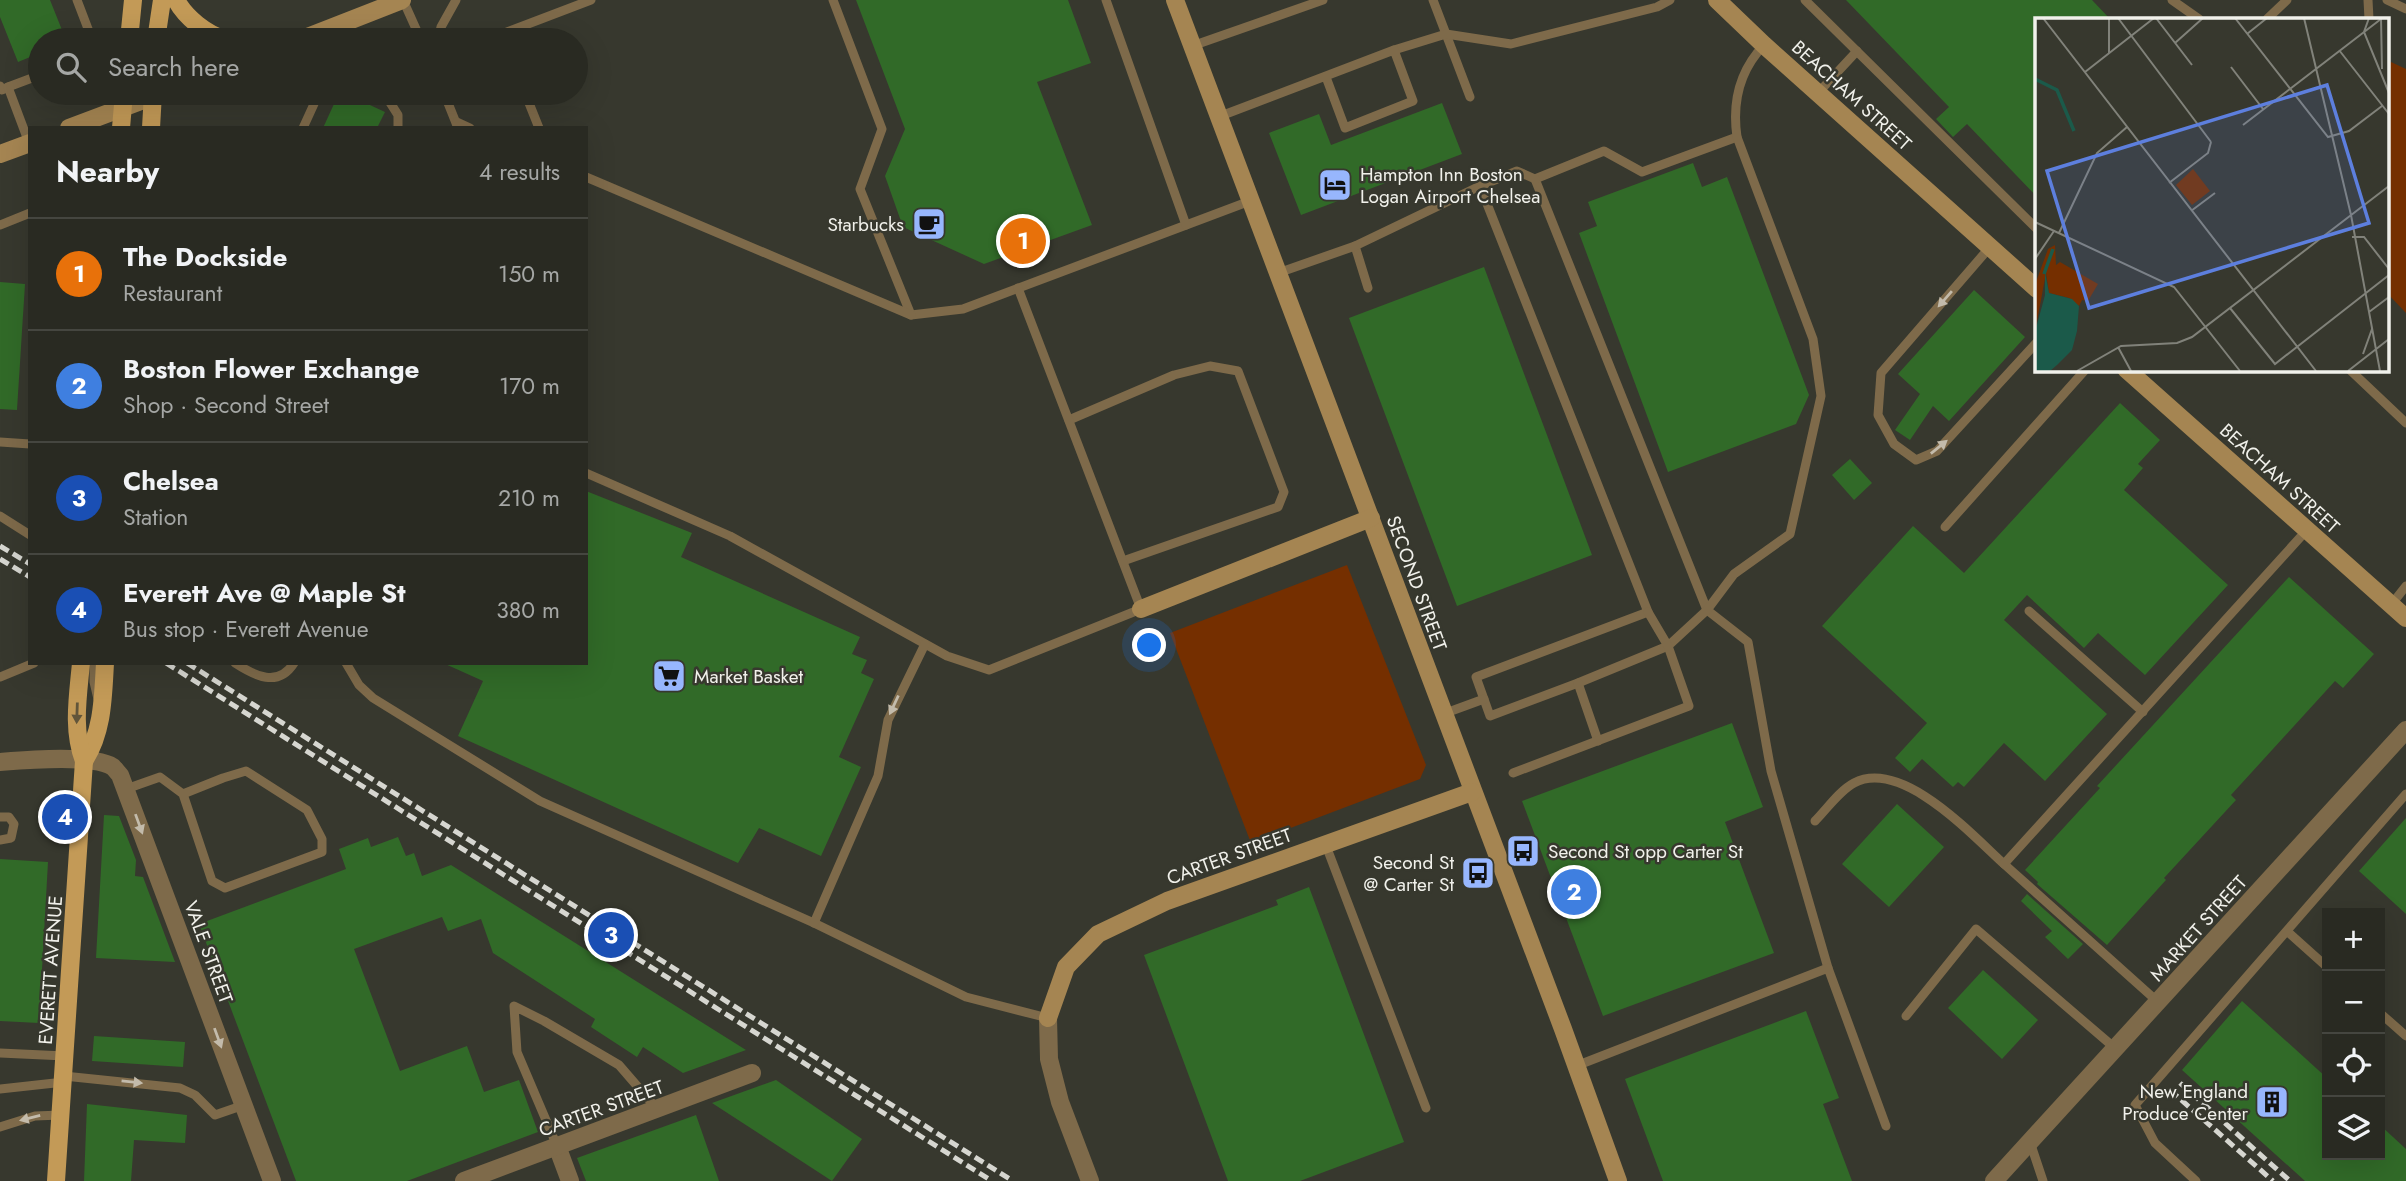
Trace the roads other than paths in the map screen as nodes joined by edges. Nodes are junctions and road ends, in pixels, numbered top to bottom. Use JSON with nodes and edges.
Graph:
{"nodes":[{"id":1,"x":77,"y":0,"type":"edge"},
{"id":2,"x":133,"y":0,"type":"edge"},
{"id":3,"x":162,"y":0,"type":"edge"},
{"id":4,"x":176,"y":0,"type":"edge"},
{"id":5,"x":456,"y":0,"type":"edge"},
{"id":6,"x":591,"y":0,"type":"edge"},
{"id":7,"x":833,"y":0,"type":"edge"},
{"id":8,"x":1106,"y":0,"type":"edge"},
{"id":9,"x":1175,"y":0,"type":"edge"},
{"id":10,"x":1323,"y":0,"type":"edge"},
{"id":11,"x":1433,"y":0,"type":"edge"},
{"id":12,"x":1670,"y":0,"type":"edge"},
{"id":13,"x":1717,"y":0,"type":"edge"},
{"id":14,"x":1805,"y":0,"type":"edge"},
{"id":15,"x":2172,"y":0,"type":"edge"},
{"id":16,"x":2287,"y":0,"type":"edge"},
{"id":17,"x":2368,"y":0,"type":"edge"},
{"id":18,"x":2387,"y":0,"type":"edge"},
{"id":19,"x":395,"y":1,"type":"edge"},
{"id":20,"x":2406,"y":9,"type":"edge"},
{"id":21,"x":2198,"y":18,"type":"edge"},
{"id":22,"x":2268,"y":18,"type":"edge"},
{"id":23,"x":2370,"y":18,"type":"edge"},
{"id":24,"x":88,"y":28,"type":"edge"},
{"id":25,"x":130,"y":28,"type":"edge"},
{"id":26,"x":158,"y":28,"type":"edge"},
{"id":27,"x":203,"y":28,"type":"edge"},
{"id":28,"x":329,"y":28,"type":"edge"},
{"id":29,"x":413,"y":28,"type":"edge"},
{"id":30,"x":442,"y":28,"type":"edge"},
{"id":31,"x":518,"y":28,"type":"edge"},
{"id":32,"x":1446,"y":34,"type":"junction"},
{"id":33,"x":1764,"y":45,"type":"junction"},
{"id":34,"x":1192,"y":46,"type":"junction"},
{"id":35,"x":1394,"y":50,"type":"junction"},
{"id":36,"x":1857,"y":51,"type":"junction"},
{"id":37,"x":1326,"y":77,"type":"junction"},
{"id":38,"x":28,"y":79,"type":"edge"},
{"id":39,"x":4,"y":86,"type":"edge"},
{"id":40,"x":1818,"y":93,"type":"junction"},
{"id":41,"x":1470,"y":97,"type":"dead end"},
{"id":42,"x":113,"y":105,"type":"edge"},
{"id":43,"x":123,"y":105,"type":"edge"},
{"id":44,"x":154,"y":105,"type":"edge"},
{"id":45,"x":314,"y":105,"type":"edge"},
{"id":46,"x":392,"y":105,"type":"edge"},
{"id":47,"x":449,"y":105,"type":"edge"},
{"id":48,"x":530,"y":105,"type":"edge"},
{"id":49,"x":1218,"y":117,"type":"junction"},
{"id":50,"x":457,"y":125,"type":"edge"},
{"id":51,"x":73,"y":126,"type":"edge"},
{"id":52,"x":121,"y":126,"type":"edge"},
{"id":53,"x":151,"y":126,"type":"edge"},
{"id":54,"x":304,"y":126,"type":"edge"},
{"id":55,"x":398,"y":126,"type":"edge"},
{"id":56,"x":538,"y":126,"type":"edge"},
{"id":57,"x":1737,"y":136,"type":"junction"},
{"id":58,"x":28,"y":141,"type":"edge"},
{"id":59,"x":28,"y":143,"type":"edge"},
{"id":60,"x":0,"y":154,"type":"edge"},
{"id":61,"x":588,"y":178,"type":"edge"},
{"id":62,"x":1535,"y":179,"type":"junction"},
{"id":63,"x":1480,"y":186,"type":"junction"},
{"id":64,"x":1250,"y":201,"type":"junction"},
{"id":65,"x":28,"y":215,"type":"edge"},
{"id":66,"x":0,"y":225,"type":"edge"},
{"id":67,"x":1186,"y":225,"type":"junction"},
{"id":68,"x":2035,"y":227,"type":"edge"},
{"id":69,"x":1355,"y":246,"type":"junction"},
{"id":70,"x":1990,"y":247,"type":"junction"},
{"id":71,"x":1278,"y":273,"type":"junction"},
{"id":72,"x":2035,"y":287,"type":"edge"},
{"id":73,"x":1018,"y":288,"type":"junction"},
{"id":74,"x":1368,"y":288,"type":"dead end"},
{"id":75,"x":911,"y":315,"type":"junction"},
{"id":76,"x":2035,"y":344,"type":"edge"},
{"id":77,"x":2083,"y":371,"type":"edge"},
{"id":78,"x":2131,"y":371,"type":"edge"},
{"id":79,"x":2351,"y":371,"type":"edge"},
{"id":80,"x":1069,"y":420,"type":"junction"},
{"id":81,"x":2406,"y":423,"type":"edge"},
{"id":82,"x":0,"y":442,"type":"edge"},
{"id":83,"x":28,"y":444,"type":"edge"},
{"id":84,"x":588,"y":474,"type":"edge"},
{"id":85,"x":0,"y":516,"type":"edge"},
{"id":86,"x":1371,"y":519,"type":"junction"},
{"id":87,"x":1945,"y":527,"type":"dead end"},
{"id":88,"x":2306,"y":531,"type":"junction"},
{"id":89,"x":28,"y":534,"type":"edge"},
{"id":90,"x":1123,"y":561,"type":"junction"},
{"id":91,"x":2406,"y":586,"type":"edge"},
{"id":92,"x":2391,"y":605,"type":"junction"},
{"id":93,"x":1141,"y":609,"type":"junction"},
{"id":94,"x":1707,"y":610,"type":"junction"},
{"id":95,"x":2029,"y":611,"type":"dead end"},
{"id":96,"x":1648,"y":612,"type":"junction"},
{"id":97,"x":2406,"y":618,"type":"edge"},
{"id":98,"x":925,"y":644,"type":"junction"},
{"id":99,"x":1668,"y":646,"type":"junction"},
{"id":100,"x":29,"y":665,"type":"edge"},
{"id":101,"x":81,"y":665,"type":"edge"},
{"id":102,"x":94,"y":665,"type":"edge"},
{"id":103,"x":105,"y":665,"type":"edge"},
{"id":104,"x":238,"y":665,"type":"edge"},
{"id":105,"x":292,"y":665,"type":"edge"},
{"id":106,"x":347,"y":665,"type":"edge"},
{"id":107,"x":0,"y":677,"type":"edge"},
{"id":108,"x":1578,"y":684,"type":"junction"},
{"id":109,"x":1484,"y":699,"type":"junction"},
{"id":110,"x":102,"y":707,"type":"junction"},
{"id":111,"x":2143,"y":712,"type":"junction"},
{"id":112,"x":1443,"y":714,"type":"junction"},
{"id":113,"x":2406,"y":730,"type":"edge"},
{"id":114,"x":1598,"y":741,"type":"junction"},
{"id":115,"x":85,"y":761,"type":"junction"},
{"id":116,"x":0,"y":762,"type":"edge"},
{"id":117,"x":1513,"y":773,"type":"dead end"},
{"id":118,"x":126,"y":789,"type":"junction"},
{"id":119,"x":1472,"y":792,"type":"junction"},
{"id":120,"x":183,"y":794,"type":"junction"},
{"id":121,"x":2406,"y":794,"type":"edge"},
{"id":122,"x":0,"y":817,"type":"edge"},
{"id":123,"x":1815,"y":821,"type":"dead end"},
{"id":124,"x":0,"y":839,"type":"edge"},
{"id":125,"x":1325,"y":844,"type":"junction"},
{"id":126,"x":2004,"y":864,"type":"junction"},
{"id":127,"x":814,"y":923,"type":"junction"},
{"id":128,"x":2288,"y":932,"type":"junction"},
{"id":129,"x":2322,"y":963,"type":"edge"},
{"id":130,"x":1828,"y":968,"type":"junction"},
{"id":131,"x":2159,"y":1003,"type":"junction"},
{"id":132,"x":1906,"y":1016,"type":"dead end"},
{"id":133,"x":2385,"y":1017,"type":"edge"},
{"id":134,"x":1048,"y":1018,"type":"junction"},
{"id":135,"x":2406,"y":1036,"type":"edge"},
{"id":136,"x":2116,"y":1049,"type":"junction"},
{"id":137,"x":0,"y":1053,"type":"edge"},
{"id":138,"x":65,"y":1056,"type":"junction"},
{"id":139,"x":1576,"y":1066,"type":"junction"},
{"id":140,"x":752,"y":1073,"type":"dead end"},
{"id":141,"x":64,"y":1079,"type":"junction"},
{"id":142,"x":0,"y":1089,"type":"edge"},
{"id":143,"x":244,"y":1105,"type":"junction"},
{"id":144,"x":1426,"y":1108,"type":"dead end"},
{"id":145,"x":657,"y":1109,"type":"junction"},
{"id":146,"x":61,"y":1115,"type":"junction"},
{"id":147,"x":1886,"y":1126,"type":"dead end"},
{"id":148,"x":0,"y":1127,"type":"edge"},
{"id":149,"x":557,"y":1146,"type":"junction"},
{"id":150,"x":2025,"y":1148,"type":"junction"},
{"id":151,"x":56,"y":1181,"type":"edge"},
{"id":152,"x":272,"y":1181,"type":"edge"},
{"id":153,"x":464,"y":1181,"type":"edge"},
{"id":154,"x":570,"y":1181,"type":"edge"},
{"id":155,"x":1090,"y":1181,"type":"edge"},
{"id":156,"x":1618,"y":1181,"type":"edge"},
{"id":157,"x":1994,"y":1181,"type":"edge"},
{"id":158,"x":2043,"y":1181,"type":"edge"},
{"id":159,"x":2196,"y":1181,"type":"edge"}],
"edges":[{"from":1,"to":24,"type":"lane"},
{"from":2,"to":25,"type":"main road"},
{"from":3,"to":26,"type":"main road"},
{"from":4,"to":27,"type":"main road"},
{"from":5,"to":30,"type":"lane"},
{"from":6,"to":31,"type":"lane"},
{"from":7,"to":75,"type":"lane"},
{"from":8,"to":67,"type":"lane"},
{"from":9,"to":34,"type":"main road","name":"SECOND STREET"},
{"from":10,"to":34,"type":"lane"},
{"from":11,"to":32,"type":"lane"},
{"from":12,"to":32,"type":"lane"},
{"from":13,"to":33,"type":"main road","name":"BEACHAM STREET"},
{"from":14,"to":36,"type":"lane"},
{"from":15,"to":21,"type":"lane"},
{"from":16,"to":22,"type":"lane"},
{"from":17,"to":23,"type":"lane"},
{"from":18,"to":20,"type":"lane"},
{"from":19,"to":28,"type":"main road"},
{"from":19,"to":29,"type":"lane"},
{"from":32,"to":35,"type":"lane"},
{"from":32,"to":41,"type":"lane"},
{"from":33,"to":40,"type":"main road","name":"BEACHAM STREET"},
{"from":33,"to":57,"type":"lane"},
{"from":34,"to":49,"type":"main road","name":"SECOND STREET"},
{"from":35,"to":37,"type":"lane"},
{"from":35,"to":37,"type":"lane"},
{"from":36,"to":40,"type":"lane"},
{"from":36,"to":68,"type":"lane"},
{"from":37,"to":49,"type":"lane"},
{"from":38,"to":39,"type":"lane"},
{"from":39,"to":58,"type":"lane"},
{"from":40,"to":70,"type":"main road","name":"BEACHAM STREET"},
{"from":42,"to":51,"type":"main road"},
{"from":43,"to":52,"type":"main road"},
{"from":44,"to":53,"type":"main road"},
{"from":45,"to":54,"type":"lane"},
{"from":46,"to":55,"type":"lane"},
{"from":47,"to":50,"type":"lane"},
{"from":48,"to":56,"type":"lane"},
{"from":49,"to":64,"type":"main road","name":"SECOND STREET"},
{"from":57,"to":62,"type":"lane"},
{"from":57,"to":94,"type":"lane"},
{"from":59,"to":60,"type":"main road"},
{"from":61,"to":75,"type":"lane"},
{"from":62,"to":63,"type":"lane"},
{"from":62,"to":94,"type":"lane"},
{"from":63,"to":69,"type":"lane"},
{"from":63,"to":96,"type":"lane"},
{"from":64,"to":67,"type":"lane"},
{"from":64,"to":71,"type":"main road","name":"SECOND STREET"},
{"from":65,"to":66,"type":"lane"},
{"from":67,"to":73,"type":"lane"},
{"from":69,"to":71,"type":"lane"},
{"from":69,"to":74,"type":"lane"},
{"from":70,"to":72,"type":"main road","name":"BEACHAM STREET"},
{"from":70,"to":76,"type":"lane","one_way":true},
{"from":71,"to":86,"type":"main road","name":"SECOND STREET"},
{"from":73,"to":75,"type":"lane"},
{"from":73,"to":80,"type":"lane"},
{"from":77,"to":87,"type":"lane"},
{"from":78,"to":88,"type":"main road","name":"BEACHAM STREET"},
{"from":79,"to":81,"type":"lane"},
{"from":80,"to":90,"type":"lane"},
{"from":80,"to":90,"type":"lane"},
{"from":82,"to":83,"type":"lane"},
{"from":84,"to":98,"type":"lane"},
{"from":85,"to":89,"type":"lane"},
{"from":86,"to":93,"type":"main road"},
{"from":86,"to":112,"type":"main road","name":"SECOND STREET"},
{"from":88,"to":92,"type":"main road","name":"BEACHAM STREET"},
{"from":88,"to":111,"type":"lane"},
{"from":90,"to":93,"type":"lane"},
{"from":91,"to":92,"type":"lane"},
{"from":92,"to":97,"type":"main road","name":"BEACHAM STREET"},
{"from":93,"to":98,"type":"lane"},
{"from":94,"to":99,"type":"lane"},
{"from":94,"to":130,"type":"lane"},
{"from":95,"to":111,"type":"lane"},
{"from":96,"to":99,"type":"lane"},
{"from":96,"to":109,"type":"lane"},
{"from":98,"to":127,"type":"lane","one_way":true},
{"from":99,"to":108,"type":"lane"},
{"from":99,"to":114,"type":"lane"},
{"from":100,"to":107,"type":"lane"},
{"from":101,"to":115,"type":"main road","name":"EVERETT AVENUE","one_way":true},
{"from":102,"to":110,"type":"lane"},
{"from":103,"to":110,"type":"main road","name":"EVERETT AVENUE"},
{"from":104,"to":105,"type":"lane"},
{"from":106,"to":127,"type":"lane"},
{"from":108,"to":109,"type":"lane"},
{"from":108,"to":114,"type":"lane"},
{"from":109,"to":112,"type":"lane"},
{"from":110,"to":115,"type":"main road","name":"EVERETT AVENUE"},
{"from":111,"to":126,"type":"lane"},
{"from":112,"to":119,"type":"main road","name":"SECOND STREET"},
{"from":113,"to":131,"type":"street","name":"MARKET STREET"},
{"from":114,"to":117,"type":"lane"},
{"from":115,"to":116,"type":"street","name":"VALE STREET"},
{"from":115,"to":118,"type":"street","name":"VALE STREET"},
{"from":115,"to":138,"type":"main road","name":"EVERETT AVENUE"},
{"from":118,"to":120,"type":"lane"},
{"from":118,"to":143,"type":"street","name":"VALE STREET","one_way":true},
{"from":119,"to":125,"type":"main road","name":"CARTER STREET"},
{"from":119,"to":139,"type":"main road","name":"SECOND STREET"},
{"from":120,"to":120,"type":"lane"},
{"from":121,"to":128,"type":"lane"},
{"from":122,"to":124,"type":"lane"},
{"from":123,"to":126,"type":"lane"},
{"from":125,"to":134,"type":"main road","name":"CARTER STREET"},
{"from":125,"to":144,"type":"lane"},
{"from":126,"to":131,"type":"lane"},
{"from":127,"to":134,"type":"lane"},
{"from":128,"to":129,"type":"lane"},
{"from":128,"to":159,"type":"lane"},
{"from":130,"to":139,"type":"lane"},
{"from":130,"to":147,"type":"lane"},
{"from":131,"to":136,"type":"street","name":"MARKET STREET"},
{"from":132,"to":136,"type":"lane"},
{"from":133,"to":135,"type":"lane"},
{"from":134,"to":155,"type":"street"},
{"from":136,"to":150,"type":"street","name":"MARKET STREET"},
{"from":137,"to":138,"type":"lane"},
{"from":138,"to":141,"type":"main road","name":"EVERETT AVENUE"},
{"from":139,"to":156,"type":"main road","name":"SECOND STREET"},
{"from":140,"to":145,"type":"street","name":"CARTER STREET"},
{"from":141,"to":142,"type":"lane"},
{"from":141,"to":143,"type":"lane","one_way":true},
{"from":141,"to":146,"type":"main road","name":"EVERETT AVENUE"},
{"from":143,"to":152,"type":"street","name":"VALE STREET"},
{"from":145,"to":149,"type":"street","name":"CARTER STREET"},
{"from":145,"to":149,"type":"lane"},
{"from":146,"to":148,"type":"lane","one_way":true},
{"from":146,"to":151,"type":"main road","name":"EVERETT AVENUE"},
{"from":149,"to":153,"type":"street","name":"CARTER STREET"},
{"from":149,"to":154,"type":"street"},
{"from":150,"to":157,"type":"street","name":"MARKET STREET"},
{"from":150,"to":158,"type":"lane"}]}
